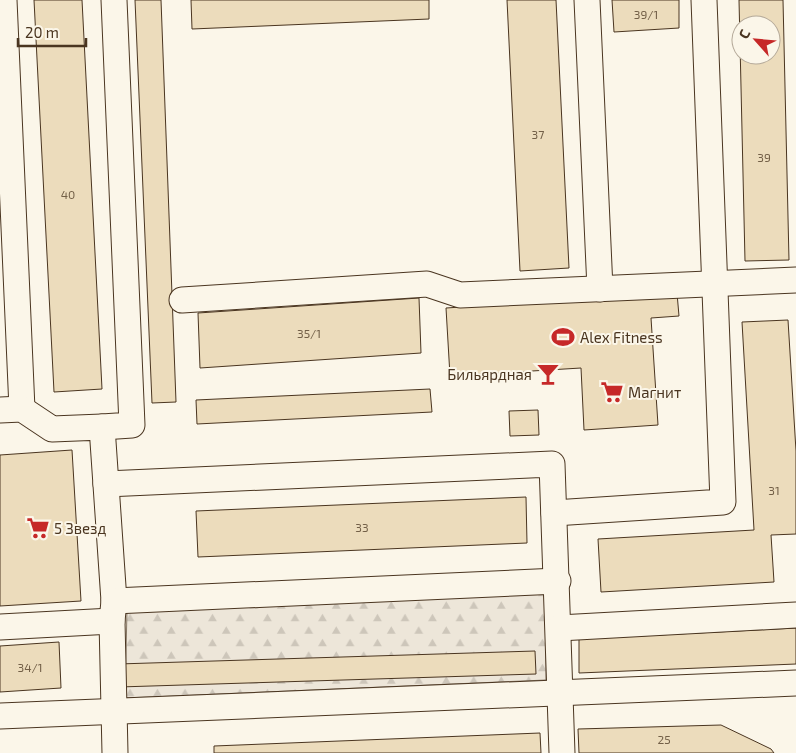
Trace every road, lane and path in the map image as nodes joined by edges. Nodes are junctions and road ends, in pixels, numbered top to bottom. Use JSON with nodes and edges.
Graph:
{"nodes":[{"id":1,"x":4,"y":0,"type":"edge"},
{"id":2,"x":114,"y":0,"type":"edge"},
{"id":3,"x":587,"y":0,"type":"edge"},
{"id":4,"x":704,"y":0,"type":"edge"},
{"id":5,"x":6,"y":193,"type":"edge"},
{"id":6,"x":796,"y":280,"type":"edge"},
{"id":7,"x":714,"y":283,"type":"junction"},
{"id":8,"x":600,"y":288,"type":"junction"},
{"id":9,"x":182,"y":300,"type":"dead end"},
{"id":10,"x":11,"y":410,"type":"edge"},
{"id":11,"x":102,"y":427,"type":"junction"},
{"id":12,"x":106,"y":484,"type":"junction"},
{"id":13,"x":554,"y":513,"type":"junction"},
{"id":14,"x":558,"y":581,"type":"junction"},
{"id":15,"x":113,"y":611,"type":"junction"},
{"id":16,"x":796,"y":615,"type":"edge"},
{"id":17,"x":0,"y":627,"type":"edge"},
{"id":18,"x":559,"y":628,"type":"junction"},
{"id":19,"x":796,"y":683,"type":"edge"},
{"id":20,"x":561,"y":691,"type":"junction"},
{"id":21,"x":113,"y":712,"type":"junction"},
{"id":22,"x":0,"y":716,"type":"edge"},
{"id":23,"x":115,"y":753,"type":"edge"},
{"id":24,"x":562,"y":753,"type":"edge"}],
"edges":[{"from":1,"to":5,"type":"lane"},
{"from":2,"to":11,"type":"lane"},
{"from":3,"to":8,"type":"lane"},
{"from":4,"to":7,"type":"lane"},
{"from":5,"to":10,"type":"lane"},
{"from":6,"to":7,"type":"lane"},
{"from":7,"to":8,"type":"lane"},
{"from":7,"to":13,"type":"lane"},
{"from":8,"to":9,"type":"lane"},
{"from":10,"to":11,"type":"lane"},
{"from":11,"to":12,"type":"lane"},
{"from":12,"to":13,"type":"lane"},
{"from":12,"to":15,"type":"lane"},
{"from":13,"to":14,"type":"lane"},
{"from":14,"to":15,"type":"lane"},
{"from":14,"to":18,"type":"lane"},
{"from":15,"to":17,"type":"lane"},
{"from":15,"to":21,"type":"lane"},
{"from":16,"to":18,"type":"lane"},
{"from":18,"to":20,"type":"lane"},
{"from":19,"to":20,"type":"lane"},
{"from":20,"to":21,"type":"lane"},
{"from":20,"to":24,"type":"lane"},
{"from":21,"to":22,"type":"lane"},
{"from":21,"to":23,"type":"lane"}]}
